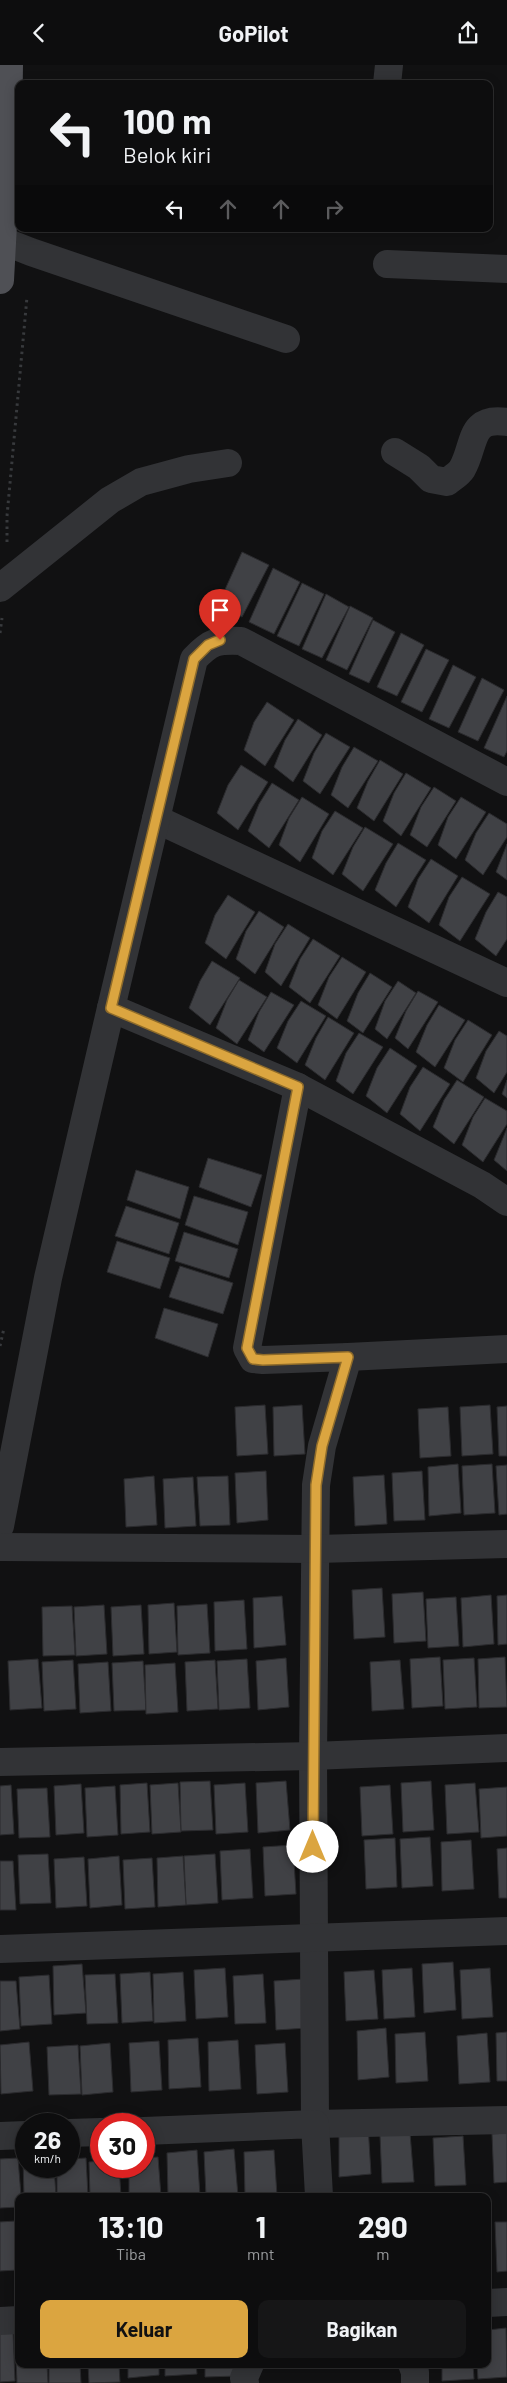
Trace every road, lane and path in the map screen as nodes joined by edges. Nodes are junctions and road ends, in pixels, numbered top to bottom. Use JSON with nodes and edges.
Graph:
{"nodes":[{"id":1,"x":9,"y":65,"type":"edge"},
{"id":2,"x":389,"y":65,"type":"edge"},
{"id":3,"x":387,"y":80,"type":"edge"},
{"id":4,"x":3,"y":241,"type":"junction"},
{"id":5,"x":30,"y":252,"type":"junction"},
{"id":6,"x":387,"y":264,"type":"dead end"},
{"id":7,"x":507,"y":269,"type":"edge"},
{"id":8,"x":0,"y":280,"type":"edge"},
{"id":9,"x":286,"y":339,"type":"dead end"},
{"id":10,"x":507,"y":422,"type":"edge"},
{"id":11,"x":395,"y":452,"type":"dead end"},
{"id":12,"x":228,"y":463,"type":"dead end"},
{"id":13,"x":3,"y":586,"type":"edge"},
{"id":14,"x":0,"y":633,"type":"edge"},
{"id":15,"x":507,"y":782,"type":"edge"},
{"id":16,"x":156,"y":819,"type":"junction"},
{"id":17,"x":507,"y":983,"type":"edge"},
{"id":18,"x":111,"y":1008,"type":"junction"},
{"id":19,"x":298,"y":1087,"type":"junction"},
{"id":20,"x":507,"y":1202,"type":"edge"},
{"id":21,"x":507,"y":1349,"type":"edge"},
{"id":22,"x":348,"y":1357,"type":"junction"},
{"id":23,"x":0,"y":1526,"type":"edge"},
{"id":24,"x":507,"y":1544,"type":"edge"},
{"id":25,"x":0,"y":1547,"type":"edge"},
{"id":26,"x":316,"y":1549,"type":"junction"},
{"id":27,"x":507,"y":1747,"type":"edge"},
{"id":28,"x":313,"y":1756,"type":"junction"},
{"id":29,"x":0,"y":1762,"type":"edge"},
{"id":30,"x":507,"y":1931,"type":"edge"},
{"id":31,"x":314,"y":1938,"type":"junction"},
{"id":32,"x":0,"y":1949,"type":"edge"},
{"id":33,"x":507,"y":2120,"type":"edge"},
{"id":34,"x":315,"y":2124,"type":"junction"},
{"id":35,"x":155,"y":2131,"type":"edge"},
{"id":36,"x":15,"y":2135,"type":"edge"},
{"id":37,"x":0,"y":2136,"type":"edge"},
{"id":38,"x":319,"y":2193,"type":"edge"},
{"id":39,"x":507,"y":2302,"type":"edge"},
{"id":40,"x":491,"y":2303,"type":"edge"},
{"id":41,"x":15,"y":2320,"type":"edge"},
{"id":42,"x":0,"y":2321,"type":"edge"},
{"id":43,"x":248,"y":2368,"type":"edge"},
{"id":44,"x":414,"y":2368,"type":"edge"},
{"id":45,"x":245,"y":2383,"type":"edge"},
{"id":46,"x":415,"y":2383,"type":"edge"}],
"edges":[{"from":1,"to":4,"type":"main road"},
{"from":2,"to":3,"type":"street"},
{"from":4,"to":5,"type":"street"},
{"from":4,"to":8,"type":"main road"},
{"from":5,"to":9,"type":"street"},
{"from":5,"to":13,"type":"path"},
{"from":6,"to":7,"type":"street"},
{"from":10,"to":11,"type":"street"},
{"from":12,"to":13,"type":"street"},
{"from":13,"to":14,"type":"path"},
{"from":15,"to":16,"type":"street"},
{"from":16,"to":17,"type":"street"},
{"from":16,"to":18,"type":"street"},
{"from":18,"to":19,"type":"street"},
{"from":18,"to":23,"type":"street"},
{"from":19,"to":20,"type":"street"},
{"from":19,"to":22,"type":"street"},
{"from":21,"to":22,"type":"street"},
{"from":22,"to":26,"type":"street"},
{"from":24,"to":26,"type":"street"},
{"from":25,"to":26,"type":"street"},
{"from":26,"to":28,"type":"street"},
{"from":27,"to":28,"type":"street"},
{"from":28,"to":29,"type":"street"},
{"from":28,"to":31,"type":"street"},
{"from":30,"to":31,"type":"street"},
{"from":31,"to":32,"type":"street"},
{"from":31,"to":34,"type":"street"},
{"from":33,"to":34,"type":"street"},
{"from":34,"to":35,"type":"street"},
{"from":34,"to":38,"type":"street"},
{"from":36,"to":37,"type":"street"},
{"from":39,"to":40,"type":"street"},
{"from":41,"to":42,"type":"street"},
{"from":43,"to":45,"type":"street"},
{"from":44,"to":46,"type":"street"}]}
